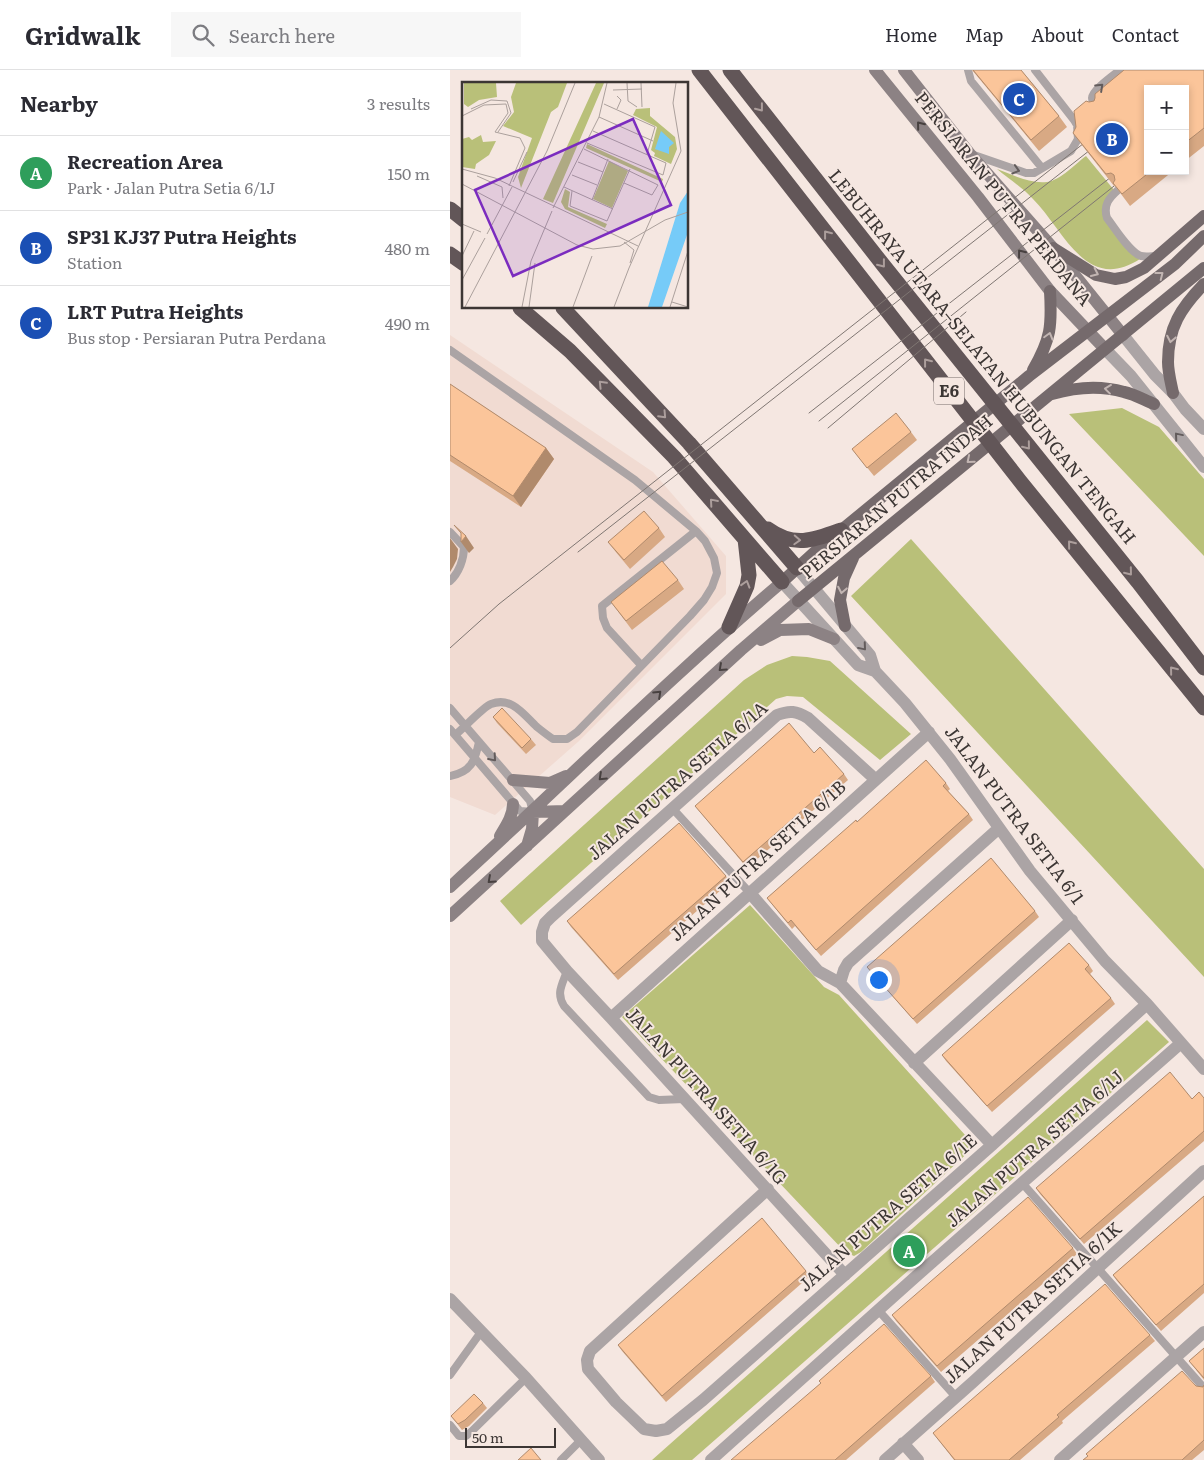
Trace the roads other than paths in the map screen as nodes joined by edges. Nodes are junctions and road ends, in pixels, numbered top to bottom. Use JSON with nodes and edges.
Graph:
{"nodes":[{"id":1,"x":699,"y":70,"type":"edge"},
{"id":2,"x":730,"y":70,"type":"edge"},
{"id":3,"x":875,"y":70,"type":"edge"},
{"id":4,"x":904,"y":70,"type":"edge"},
{"id":5,"x":968,"y":70,"type":"edge"},
{"id":6,"x":1035,"y":70,"type":"edge"},
{"id":7,"x":1120,"y":70,"type":"edge"},
{"id":8,"x":1098,"y":108,"type":"edge"},
{"id":9,"x":970,"y":154,"type":"junction"},
{"id":10,"x":1042,"y":168,"type":"junction"},
{"id":11,"x":1118,"y":190,"type":"edge"},
{"id":12,"x":450,"y":209,"type":"edge"},
{"id":13,"x":1204,"y":216,"type":"edge"},
{"id":14,"x":462,"y":218,"type":"edge"},
{"id":15,"x":1204,"y":236,"type":"edge"},
{"id":16,"x":1053,"y":248,"type":"junction"},
{"id":17,"x":450,"y":254,"type":"edge"},
{"id":18,"x":1158,"y":256,"type":"junction"},
{"id":19,"x":462,"y":263,"type":"edge"},
{"id":20,"x":1204,"y":268,"type":"edge"},
{"id":21,"x":1204,"y":284,"type":"edge"},
{"id":22,"x":1050,"y":291,"type":"junction"},
{"id":23,"x":521,"y":309,"type":"edge"},
{"id":24,"x":564,"y":309,"type":"edge"},
{"id":25,"x":1108,"y":316,"type":"junction"},
{"id":26,"x":1088,"y":331,"type":"junction"},
{"id":27,"x":1123,"y":335,"type":"junction"},
{"id":28,"x":1105,"y":349,"type":"junction"},
{"id":29,"x":450,"y":350,"type":"edge"},
{"id":30,"x":1030,"y":376,"type":"junction"},
{"id":31,"x":1173,"y":393,"type":"junction"},
{"id":32,"x":1048,"y":396,"type":"junction"},
{"id":33,"x":1154,"y":404,"type":"junction"},
{"id":34,"x":1204,"y":429,"type":"edge"},
{"id":35,"x":1204,"y":467,"type":"edge"},
{"id":36,"x":757,"y":520,"type":"junction"},
{"id":37,"x":841,"y":530,"type":"junction"},
{"id":38,"x":696,"y":531,"type":"junction"},
{"id":39,"x":450,"y":532,"type":"edge"},
{"id":40,"x":744,"y":539,"type":"junction"},
{"id":41,"x":854,"y":555,"type":"junction"},
{"id":42,"x":797,"y":568,"type":"junction"},
{"id":43,"x":450,"y":581,"type":"edge"},
{"id":44,"x":782,"y":582,"type":"junction"},
{"id":45,"x":814,"y":589,"type":"junction"},
{"id":46,"x":798,"y":602,"type":"junction"},
{"id":47,"x":845,"y":626,"type":"junction"},
{"id":48,"x":729,"y":627,"type":"junction"},
{"id":49,"x":834,"y":639,"type":"junction"},
{"id":50,"x":741,"y":650,"type":"junction"},
{"id":51,"x":641,"y":665,"type":"junction"},
{"id":52,"x":1204,"y":668,"type":"edge"},
{"id":53,"x":875,"y":671,"type":"junction"},
{"id":54,"x":450,"y":708,"type":"edge"},
{"id":55,"x":1204,"y":708,"type":"edge"},
{"id":56,"x":465,"y":726,"type":"junction"},
{"id":57,"x":453,"y":732,"type":"edge"},
{"id":58,"x":929,"y":732,"type":"junction"},
{"id":59,"x":479,"y":742,"type":"junction"},
{"id":60,"x":476,"y":759,"type":"junction"},
{"id":61,"x":573,"y":773,"type":"junction"},
{"id":62,"x":450,"y":776,"type":"edge"},
{"id":63,"x":513,"y":780,"type":"junction"},
{"id":64,"x":875,"y":780,"type":"junction"},
{"id":65,"x":513,"y":804,"type":"junction"},
{"id":66,"x":673,"y":809,"type":"junction"},
{"id":67,"x":565,"y":811,"type":"junction"},
{"id":68,"x":533,"y":812,"type":"junction"},
{"id":69,"x":998,"y":829,"type":"junction"},
{"id":70,"x":494,"y":847,"type":"junction"},
{"id":71,"x":527,"y":847,"type":"junction"},
{"id":72,"x":450,"y":887,"type":"edge"},
{"id":73,"x":750,"y":893,"type":"junction"},
{"id":74,"x":450,"y":916,"type":"edge"},
{"id":75,"x":1072,"y":920,"type":"junction"},
{"id":76,"x":542,"y":941,"type":"joint"},
{"id":77,"x":567,"y":971,"type":"junction"},
{"id":78,"x":840,"y":983,"type":"junction"},
{"id":79,"x":1147,"y":1004,"type":"junction"},
{"id":80,"x":611,"y":1018,"type":"junction"},
{"id":81,"x":1181,"y":1043,"type":"junction"},
{"id":82,"x":914,"y":1062,"type":"junction"},
{"id":83,"x":1204,"y":1069,"type":"edge"},
{"id":84,"x":684,"y":1099,"type":"junction"},
{"id":85,"x":992,"y":1146,"type":"junction"},
{"id":86,"x":1204,"y":1171,"type":"edge"},
{"id":87,"x":1023,"y":1184,"type":"junction"},
{"id":88,"x":768,"y":1189,"type":"junction"},
{"id":89,"x":1097,"y":1268,"type":"junction"},
{"id":90,"x":845,"y":1275,"type":"junction"},
{"id":91,"x":450,"y":1299,"type":"edge"},
{"id":92,"x":879,"y":1311,"type":"junction"},
{"id":93,"x":481,"y":1332,"type":"junction"},
{"id":94,"x":1204,"y":1332,"type":"edge"},
{"id":95,"x":1176,"y":1357,"type":"junction"},
{"id":96,"x":450,"y":1374,"type":"edge"},
{"id":97,"x":526,"y":1378,"type":"junction"},
{"id":98,"x":1204,"y":1388,"type":"edge"},
{"id":99,"x":956,"y":1396,"type":"junction"},
{"id":100,"x":450,"y":1425,"type":"edge"},
{"id":101,"x":581,"y":1440,"type":"junction"},
{"id":102,"x":903,"y":1443,"type":"junction"},
{"id":103,"x":561,"y":1460,"type":"edge"},
{"id":104,"x":599,"y":1460,"type":"edge"},
{"id":105,"x":711,"y":1460,"type":"edge"},
{"id":106,"x":885,"y":1460,"type":"edge"},
{"id":107,"x":918,"y":1460,"type":"edge"},
{"id":108,"x":1060,"y":1460,"type":"edge"}],
"edges":[{"from":55,"to":1,"type":"highway","number":"E6","one_way":true},
{"from":2,"to":52,"type":"highway","name":"LEBUHRAYA UTARA–SELATAN HUBUNGAN TENGAH","number":"E6","one_way":true},
{"from":22,"to":3,"type":"main road","name":"PERSIARAN PUTRA PERDANA","one_way":true},
{"from":4,"to":9,"type":"main road","name":"PERSIARAN PUTRA PERDANA"},
{"from":5,"to":10,"type":"lane"},
{"from":6,"to":10,"type":"lane"},
{"from":8,"to":7,"type":"lane","one_way":true},
{"from":9,"to":10,"type":"lane","one_way":true},
{"from":9,"to":16,"type":"main road","name":"PERSIARAN PUTRA PERDANA"},
{"from":11,"to":18,"type":"lane"},
{"from":12,"to":14,"type":"highway"},
{"from":13,"to":18,"type":"main road"},
{"from":25,"to":15,"type":"main road","name":"PERSIARAN PUTRA INDAH","one_way":true},
{"from":16,"to":18,"type":"main road","one_way":true},
{"from":16,"to":25,"type":"main road","name":"PERSIARAN PUTRA PERDANA"},
{"from":17,"to":19,"type":"highway"},
{"from":20,"to":27,"type":"main road","name":"PERSIARAN PUTRA INDAH"},
{"from":21,"to":31,"type":"main road","one_way":true},
{"from":22,"to":26,"type":"main road","name":"PERSIARAN PUTRA PERDANA"},
{"from":30,"to":22,"type":"main road","one_way":true},
{"from":40,"to":23,"type":"highway","one_way":true},
{"from":24,"to":36,"type":"highway","one_way":true},
{"from":25,"to":26,"type":"main road","name":"PERSIARAN PUTRA INDAH"},
{"from":25,"to":27,"type":"main road","name":"PERSIARAN PUTRA PERDANA"},
{"from":26,"to":28,"type":"main road","name":"PERSIARAN PUTRA PERDANA"},
{"from":26,"to":30,"type":"main road","name":"PERSIARAN PUTRA INDAH"},
{"from":27,"to":28,"type":"main road","name":"PERSIARAN PUTRA INDAH"},
{"from":27,"to":31,"type":"street"},
{"from":28,"to":32,"type":"main road","name":"PERSIARAN PUTRA INDAH"},
{"from":28,"to":33,"type":"street"},
{"from":29,"to":38,"type":"lane"},
{"from":30,"to":37,"type":"main road","name":"PERSIARAN PUTRA INDAH"},
{"from":31,"to":34,"type":"street"},
{"from":33,"to":32,"type":"main road","one_way":true},
{"from":32,"to":41,"type":"main road","name":"PERSIARAN PUTRA INDAH","one_way":true},
{"from":35,"to":33,"type":"street","one_way":true},
{"from":36,"to":37,"type":"highway","one_way":true},
{"from":36,"to":42,"type":"highway"},
{"from":37,"to":42,"type":"main road","name":"PERSIARAN PUTRA INDAH"},
{"from":38,"to":51,"type":"lane"},
{"from":38,"to":51,"type":"lane"},
{"from":39,"to":43,"type":"lane"},
{"from":40,"to":44,"type":"highway"},
{"from":48,"to":40,"type":"highway","one_way":true},
{"from":41,"to":45,"type":"main road","name":"PERSIARAN PUTRA INDAH"},
{"from":41,"to":47,"type":"main road","one_way":true},
{"from":42,"to":44,"type":"main road","name":"PERSIARAN PUTRA INDAH"},
{"from":42,"to":45,"type":"street"},
{"from":44,"to":46,"type":"street"},
{"from":44,"to":48,"type":"main road"},
{"from":45,"to":46,"type":"main road","name":"PERSIARAN PUTRA INDAH"},
{"from":45,"to":47,"type":"street"},
{"from":46,"to":49,"type":"street"},
{"from":46,"to":50,"type":"main road"},
{"from":47,"to":53,"type":"street","one_way":true},
{"from":61,"to":48,"type":"main road","one_way":true},
{"from":49,"to":50,"type":"main road"},
{"from":49,"to":53,"type":"street"},
{"from":50,"to":67,"type":"main road","one_way":true},
{"from":51,"to":56,"type":"lane"},
{"from":53,"to":58,"type":"street","name":"JALAN PUTRA SETIA 6/1"},
{"from":54,"to":56,"type":"lane"},
{"from":56,"to":57,"type":"lane"},
{"from":56,"to":59,"type":"lane"},
{"from":57,"to":60,"type":"lane"},
{"from":58,"to":64,"type":"street","name":"JALAN PUTRA SETIA 6/1B"},
{"from":58,"to":69,"type":"street","name":"JALAN PUTRA SETIA 6/1"},
{"from":59,"to":60,"type":"lane"},
{"from":59,"to":63,"type":"lane","one_way":true},
{"from":60,"to":62,"type":"lane"},
{"from":60,"to":65,"type":"lane"},
{"from":61,"to":63,"type":"main road"},
{"from":61,"to":68,"type":"main road"},
{"from":63,"to":68,"type":"lane"},
{"from":64,"to":66,"type":"street","name":"JALAN PUTRA SETIA 6/1A"},
{"from":64,"to":73,"type":"street","name":"JALAN PUTRA SETIA 6/1B"},
{"from":65,"to":68,"type":"lane"},
{"from":65,"to":70,"type":"main road"},
{"from":66,"to":73,"type":"lane"},
{"from":66,"to":76,"type":"street","name":"JALAN PUTRA SETIA 6/1A"},
{"from":67,"to":68,"type":"main road"},
{"from":67,"to":71,"type":"main road"},
{"from":68,"to":70,"type":"main road"},
{"from":68,"to":71,"type":"main road"},
{"from":69,"to":75,"type":"street","name":"JALAN PUTRA SETIA 6/1"},
{"from":69,"to":78,"type":"street"},
{"from":70,"to":72,"type":"main road"},
{"from":71,"to":74,"type":"main road","one_way":true},
{"from":73,"to":78,"type":"street"},
{"from":73,"to":80,"type":"street","name":"JALAN PUTRA SETIA 6/1B"},
{"from":75,"to":79,"type":"street","name":"JALAN PUTRA SETIA 6/1"},
{"from":75,"to":82,"type":"street"},
{"from":76,"to":77,"type":"street","name":"JALAN PUTRA SETIA 6/1G"},
{"from":77,"to":80,"type":"street","name":"JALAN PUTRA SETIA 6/1G"},
{"from":77,"to":84,"type":"lane"},
{"from":78,"to":82,"type":"street"},
{"from":79,"to":81,"type":"street","name":"JALAN PUTRA SETIA 6/1"},
{"from":79,"to":85,"type":"street","name":"JALAN PUTRA SETIA 6/1E"},
{"from":80,"to":84,"type":"street","name":"JALAN PUTRA SETIA 6/1G"},
{"from":81,"to":83,"type":"street","name":"JALAN PUTRA SETIA 6/1"},
{"from":81,"to":87,"type":"street","name":"JALAN PUTRA SETIA 6/1J"},
{"from":82,"to":85,"type":"street"},
{"from":84,"to":88,"type":"street","name":"JALAN PUTRA SETIA 6/1G"},
{"from":85,"to":90,"type":"street","name":"JALAN PUTRA SETIA 6/1E"},
{"from":86,"to":89,"type":"street","name":"JALAN PUTRA SETIA 6/1K"},
{"from":87,"to":89,"type":"lane"},
{"from":87,"to":92,"type":"street","name":"JALAN PUTRA SETIA 6/1J"},
{"from":88,"to":90,"type":"street","name":"JALAN PUTRA SETIA 6/1G"},
{"from":88,"to":90,"type":"street","name":"JALAN PUTRA SETIA 6/1E"},
{"from":89,"to":95,"type":"lane"},
{"from":89,"to":99,"type":"street","name":"JALAN PUTRA SETIA 6/1K"},
{"from":91,"to":93,"type":"street"},
{"from":92,"to":99,"type":"lane"},
{"from":92,"to":105,"type":"street","name":"JALAN PUTRA SETIA 6/1J"},
{"from":93,"to":96,"type":"lane"},
{"from":93,"to":97,"type":"street"},
{"from":94,"to":95,"type":"street"},
{"from":95,"to":98,"type":"lane"},
{"from":95,"to":108,"type":"street"},
{"from":97,"to":100,"type":"lane"},
{"from":97,"to":101,"type":"street"},
{"from":99,"to":102,"type":"street","name":"JALAN PUTRA SETIA 6/1K"},
{"from":101,"to":103,"type":"lane"},
{"from":101,"to":104,"type":"street"},
{"from":102,"to":106,"type":"street","name":"JALAN PUTRA SETIA 6/1K"},
{"from":102,"to":107,"type":"street"}]}
